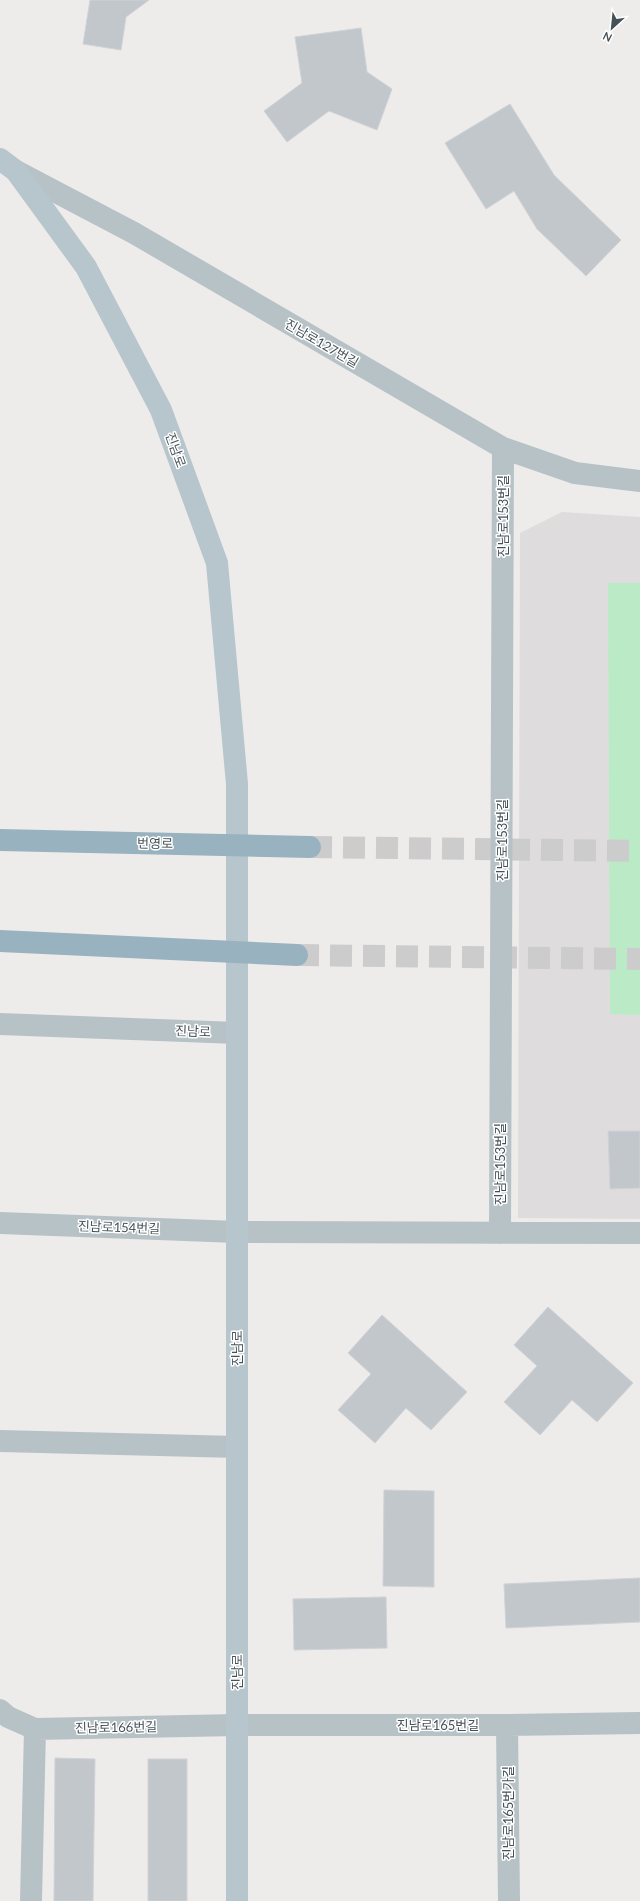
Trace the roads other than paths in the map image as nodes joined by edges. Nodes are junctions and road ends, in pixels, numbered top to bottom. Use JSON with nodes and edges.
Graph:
{"nodes":[{"id":1,"x":8,"y":165,"type":"edge"},
{"id":2,"x":503,"y":448,"type":"junction"},
{"id":3,"x":640,"y":481,"type":"edge"},
{"id":4,"x":0,"y":840,"type":"edge"},
{"id":5,"x":310,"y":846,"type":"tunnel mouth"},
{"id":6,"x":0,"y":941,"type":"edge"},
{"id":7,"x":297,"y":955,"type":"tunnel mouth"},
{"id":8,"x":0,"y":1024,"type":"edge"},
{"id":9,"x":237,"y":1033,"type":"junction"},
{"id":10,"x":0,"y":1223,"type":"edge"},
{"id":11,"x":237,"y":1232,"type":"junction"},
{"id":12,"x":500,"y":1232,"type":"junction"},
{"id":13,"x":640,"y":1233,"type":"edge"},
{"id":14,"x":0,"y":1441,"type":"edge"},
{"id":15,"x":237,"y":1447,"type":"junction"},
{"id":16,"x":0,"y":1710,"type":"edge"},
{"id":17,"x":640,"y":1723,"type":"edge"},
{"id":18,"x":237,"y":1724,"type":"junction"},
{"id":19,"x":507,"y":1725,"type":"junction"},
{"id":20,"x":35,"y":1729,"type":"junction"},
{"id":21,"x":31,"y":1901,"type":"edge"},
{"id":22,"x":237,"y":1901,"type":"edge"},
{"id":23,"x":509,"y":1901,"type":"edge"}],
"edges":[{"from":1,"to":2,"type":"street","name":"진남로127번길"},
{"from":1,"to":9,"type":"main road","name":"진남로"},
{"from":2,"to":3,"type":"street","name":"진남로127번길"},
{"from":2,"to":12,"type":"street","name":"진남로153번길"},
{"from":4,"to":5,"type":"highway","name":"번영로"},
{"from":6,"to":7,"type":"highway"},
{"from":8,"to":9,"type":"street","name":"진남로"},
{"from":9,"to":11,"type":"main road","name":"진남로"},
{"from":10,"to":11,"type":"street","name":"진남로154번길"},
{"from":11,"to":12,"type":"street"},
{"from":11,"to":15,"type":"main road","name":"진남로"},
{"from":12,"to":13,"type":"street"},
{"from":14,"to":15,"type":"street"},
{"from":15,"to":18,"type":"main road","name":"진남로"},
{"from":16,"to":20,"type":"street","name":"진남로166번길"},
{"from":17,"to":19,"type":"street","name":"진남로165번길"},
{"from":18,"to":19,"type":"street","name":"진남로165번길"},
{"from":18,"to":20,"type":"street","name":"진남로166번길"},
{"from":18,"to":22,"type":"main road","name":"진남로"},
{"from":19,"to":23,"type":"street","name":"진남로165번가길"},
{"from":20,"to":21,"type":"street"}]}
